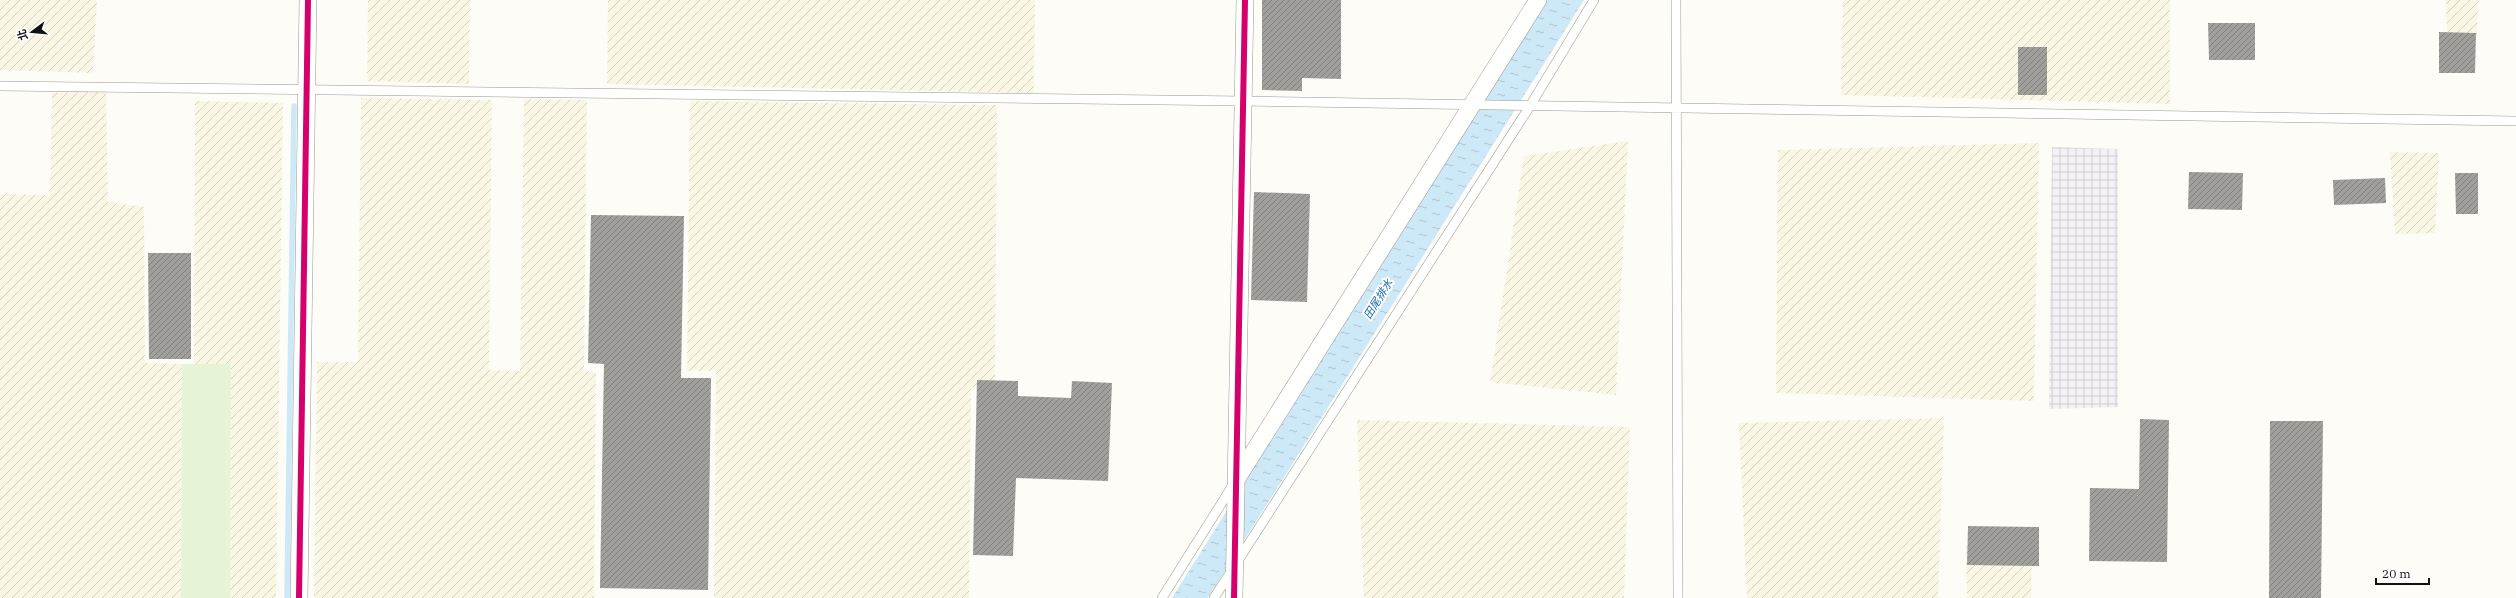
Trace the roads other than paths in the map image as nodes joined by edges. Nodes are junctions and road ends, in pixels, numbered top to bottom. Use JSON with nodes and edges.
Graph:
{"nodes":[{"id":1,"x":308,"y":0,"type":"edge"},
{"id":2,"x":1245,"y":0,"type":"edge"},
{"id":3,"x":1538,"y":0,"type":"edge"},
{"id":4,"x":1594,"y":0,"type":"edge"},
{"id":5,"x":1676,"y":0,"type":"edge"},
{"id":6,"x":0,"y":86,"type":"edge"},
{"id":7,"x":307,"y":91,"type":"junction"},
{"id":8,"x":1244,"y":101,"type":"junction"},
{"id":9,"x":1473,"y":105,"type":"junction"},
{"id":10,"x":1530,"y":106,"type":"junction"},
{"id":11,"x":1676,"y":108,"type":"junction"},
{"id":12,"x":2516,"y":121,"type":"edge"},
{"id":13,"x":1236,"y":480,"type":"junction"},
{"id":14,"x":1234,"y":566,"type":"junction"},
{"id":15,"x":299,"y":598,"type":"edge"},
{"id":16,"x":1162,"y":598,"type":"edge"},
{"id":17,"x":1214,"y":598,"type":"edge"},
{"id":18,"x":1234,"y":598,"type":"edge"},
{"id":19,"x":1678,"y":598,"type":"edge"}],
"edges":[{"from":1,"to":7,"type":"street"},
{"from":2,"to":8,"type":"street"},
{"from":3,"to":9,"type":"street"},
{"from":4,"to":10,"type":"lane"},
{"from":5,"to":11,"type":"lane"},
{"from":6,"to":7,"type":"lane"},
{"from":7,"to":8,"type":"lane"},
{"from":7,"to":15,"type":"street"},
{"from":8,"to":9,"type":"lane"},
{"from":8,"to":13,"type":"street"},
{"from":9,"to":10,"type":"lane"},
{"from":9,"to":13,"type":"street"},
{"from":10,"to":11,"type":"lane"},
{"from":10,"to":14,"type":"lane"},
{"from":11,"to":12,"type":"lane"},
{"from":11,"to":19,"type":"lane"},
{"from":13,"to":14,"type":"street"},
{"from":13,"to":16,"type":"lane"},
{"from":14,"to":17,"type":"lane"},
{"from":14,"to":18,"type":"street"}]}
